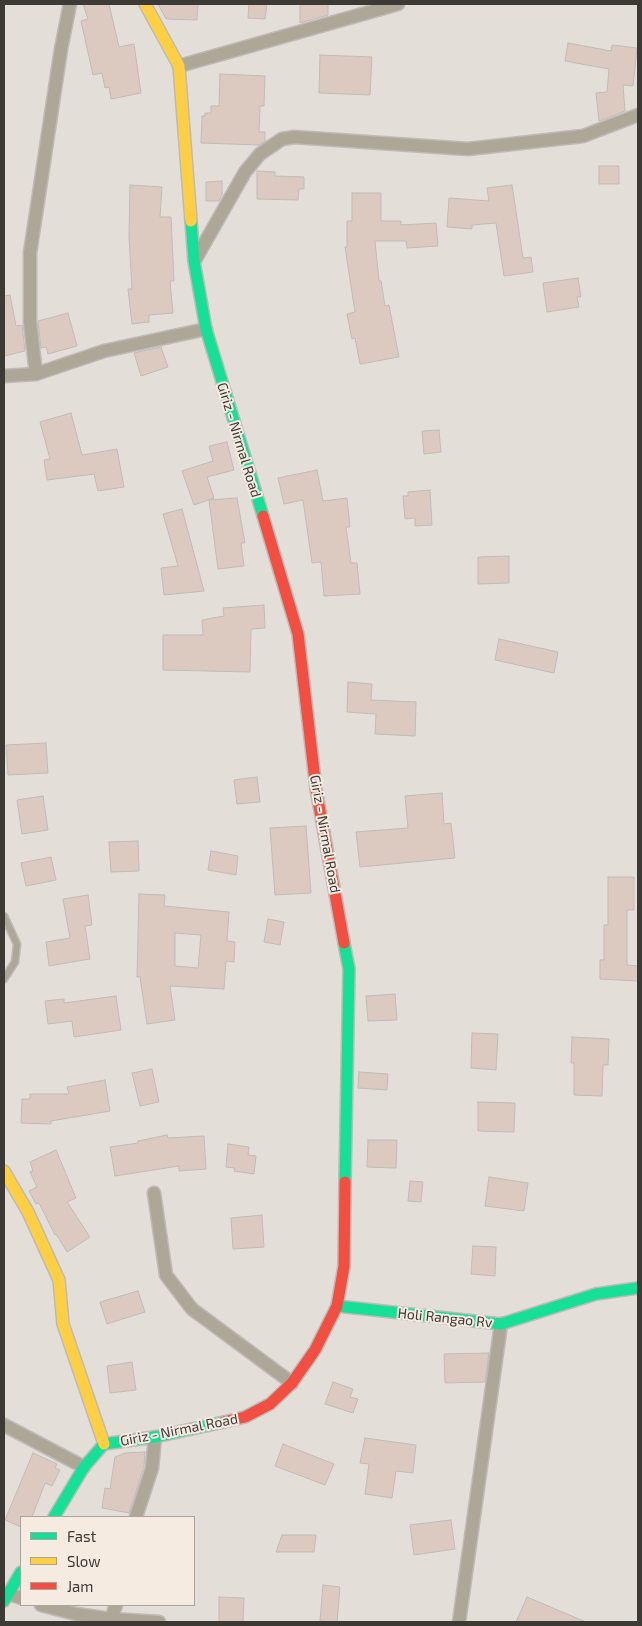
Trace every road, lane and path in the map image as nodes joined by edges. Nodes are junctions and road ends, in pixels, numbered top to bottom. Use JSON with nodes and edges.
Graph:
{"nodes":[{"id":1,"x":70,"y":4,"type":"edge"},
{"id":2,"x":146,"y":4,"type":"edge"},
{"id":3,"x":398,"y":4,"type":"edge"},
{"id":4,"x":178,"y":66,"type":"junction"},
{"id":5,"x":638,"y":115,"type":"edge"},
{"id":6,"x":194,"y":261,"type":"junction"},
{"id":7,"x":206,"y":329,"type":"junction"},
{"id":8,"x":36,"y":374,"type":"junction"},
{"id":9,"x":4,"y":376,"type":"edge"},
{"id":10,"x":4,"y":916,"type":"edge"},
{"id":11,"x":4,"y":979,"type":"edge"},
{"id":12,"x":4,"y":1171,"type":"edge"},
{"id":13,"x":154,"y":1192,"type":"dead end"},
{"id":14,"x":638,"y":1288,"type":"edge"},
{"id":15,"x":337,"y":1306,"type":"junction"},
{"id":16,"x":501,"y":1324,"type":"junction"},
{"id":17,"x":292,"y":1383,"type":"junction"},
{"id":18,"x":4,"y":1425,"type":"edge"},
{"id":19,"x":155,"y":1437,"type":"junction"},
{"id":20,"x":104,"y":1444,"type":"junction"},
{"id":21,"x":84,"y":1467,"type":"junction"},
{"id":22,"x":55,"y":1516,"type":"edge"},
{"id":23,"x":136,"y":1516,"type":"edge"},
{"id":24,"x":20,"y":1574,"type":"edge"},
{"id":25,"x":6,"y":1597,"type":"edge"},
{"id":26,"x":20,"y":1598,"type":"edge"},
{"id":27,"x":45,"y":1606,"type":"edge"},
{"id":28,"x":116,"y":1606,"type":"edge"},
{"id":29,"x":111,"y":1621,"type":"edge"},
{"id":30,"x":159,"y":1622,"type":"edge"},
{"id":31,"x":459,"y":1622,"type":"edge"}],
"edges":[{"from":1,"to":8,"type":"street"},
{"from":2,"to":4,"type":"main road","name":"Giriz - Nirmal Road"},
{"from":3,"to":4,"type":"street"},
{"from":4,"to":6,"type":"main road","name":"Giriz - Nirmal Road"},
{"from":5,"to":6,"type":"street"},
{"from":6,"to":7,"type":"main road","name":"Giriz - Nirmal Road"},
{"from":7,"to":8,"type":"street"},
{"from":7,"to":15,"type":"main road","name":"Giriz - Nirmal Road"},
{"from":8,"to":9,"type":"street"},
{"from":10,"to":11,"type":"lane"},
{"from":12,"to":20,"type":"main road"},
{"from":13,"to":17,"type":"street"},
{"from":14,"to":16,"type":"main road","name":"Holi Rangao Rv"},
{"from":15,"to":16,"type":"main road","name":"Holi Rangao Rv"},
{"from":15,"to":17,"type":"main road","name":"Giriz - Nirmal Road"},
{"from":16,"to":31,"type":"street"},
{"from":17,"to":19,"type":"main road","name":"Giriz - Nirmal Road"},
{"from":18,"to":21,"type":"street"},
{"from":19,"to":20,"type":"main road","name":"Giriz - Nirmal Road"},
{"from":19,"to":23,"type":"street"},
{"from":20,"to":21,"type":"main road","name":"Giriz - Nirmal Road"},
{"from":21,"to":22,"type":"main road","name":"Giriz - Nirmal Road"},
{"from":24,"to":25,"type":"main road"},
{"from":25,"to":26,"type":"street"},
{"from":27,"to":29,"type":"street"},
{"from":28,"to":29,"type":"street"},
{"from":29,"to":30,"type":"street"}]}
